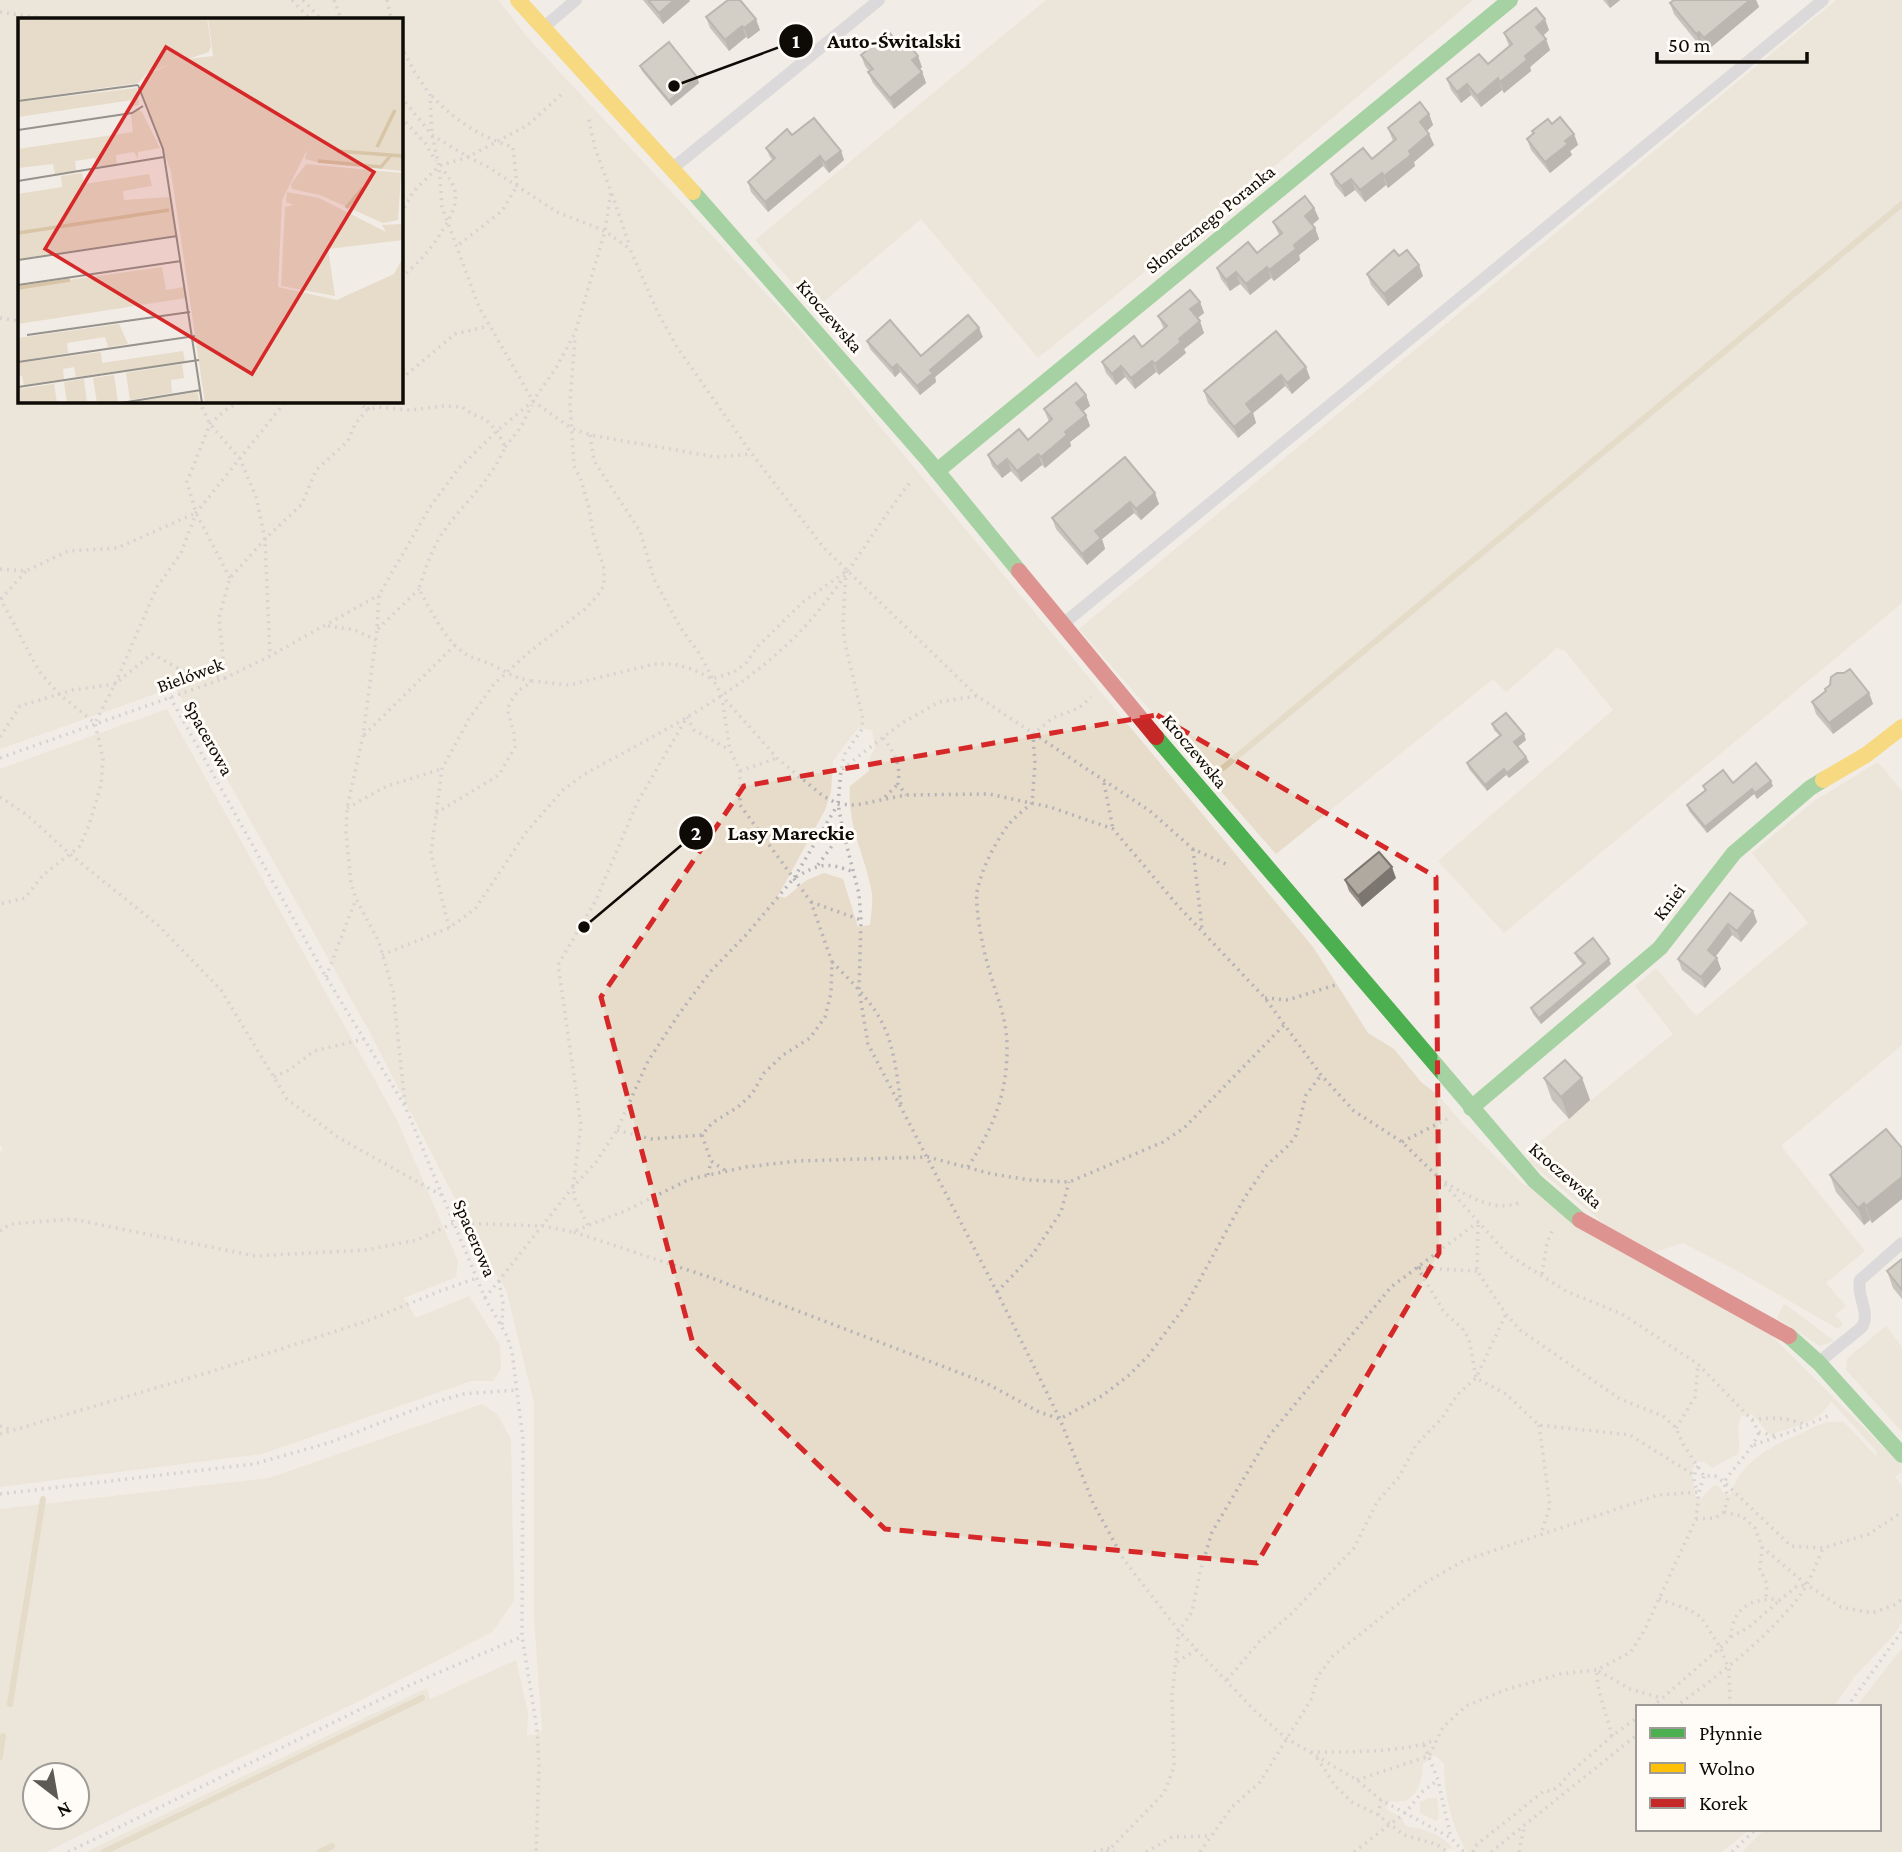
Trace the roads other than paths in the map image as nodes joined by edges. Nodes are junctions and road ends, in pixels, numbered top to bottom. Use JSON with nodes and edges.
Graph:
{"nodes":[{"id":1,"x":518,"y":0,"type":"edge"},
{"id":2,"x":576,"y":0,"type":"edge"},
{"id":3,"x":879,"y":0,"type":"edge"},
{"id":4,"x":1510,"y":0,"type":"edge"},
{"id":5,"x":1823,"y":0,"type":"edge"},
{"id":6,"x":543,"y":27,"type":"junction"},
{"id":7,"x":673,"y":169,"type":"junction"},
{"id":8,"x":932,"y":465,"type":"junction"},
{"id":9,"x":1063,"y":624,"type":"junction"},
{"id":10,"x":1902,"y":727,"type":"edge"},
{"id":11,"x":1471,"y":1108,"type":"junction"},
{"id":12,"x":1902,"y":1243,"type":"edge"},
{"id":13,"x":1819,"y":1363,"type":"junction"},
{"id":14,"x":1902,"y":1455,"type":"edge"}],
"edges":[{"from":1,"to":6,"type":"street","name":"Kroczewska"},
{"from":2,"to":6,"type":"lane"},
{"from":3,"to":7,"type":"lane"},
{"from":4,"to":8,"type":"street","name":"Słonecznego Poranka"},
{"from":5,"to":9,"type":"lane"},
{"from":6,"to":7,"type":"street","name":"Kroczewska"},
{"from":7,"to":8,"type":"street","name":"Kroczewska"},
{"from":8,"to":9,"type":"street","name":"Kroczewska"},
{"from":9,"to":11,"type":"street","name":"Kroczewska"},
{"from":10,"to":11,"type":"street","name":"Kniei"},
{"from":11,"to":13,"type":"street","name":"Kroczewska"},
{"from":12,"to":13,"type":"lane"},
{"from":13,"to":14,"type":"street","name":"Kroczewska"}]}
